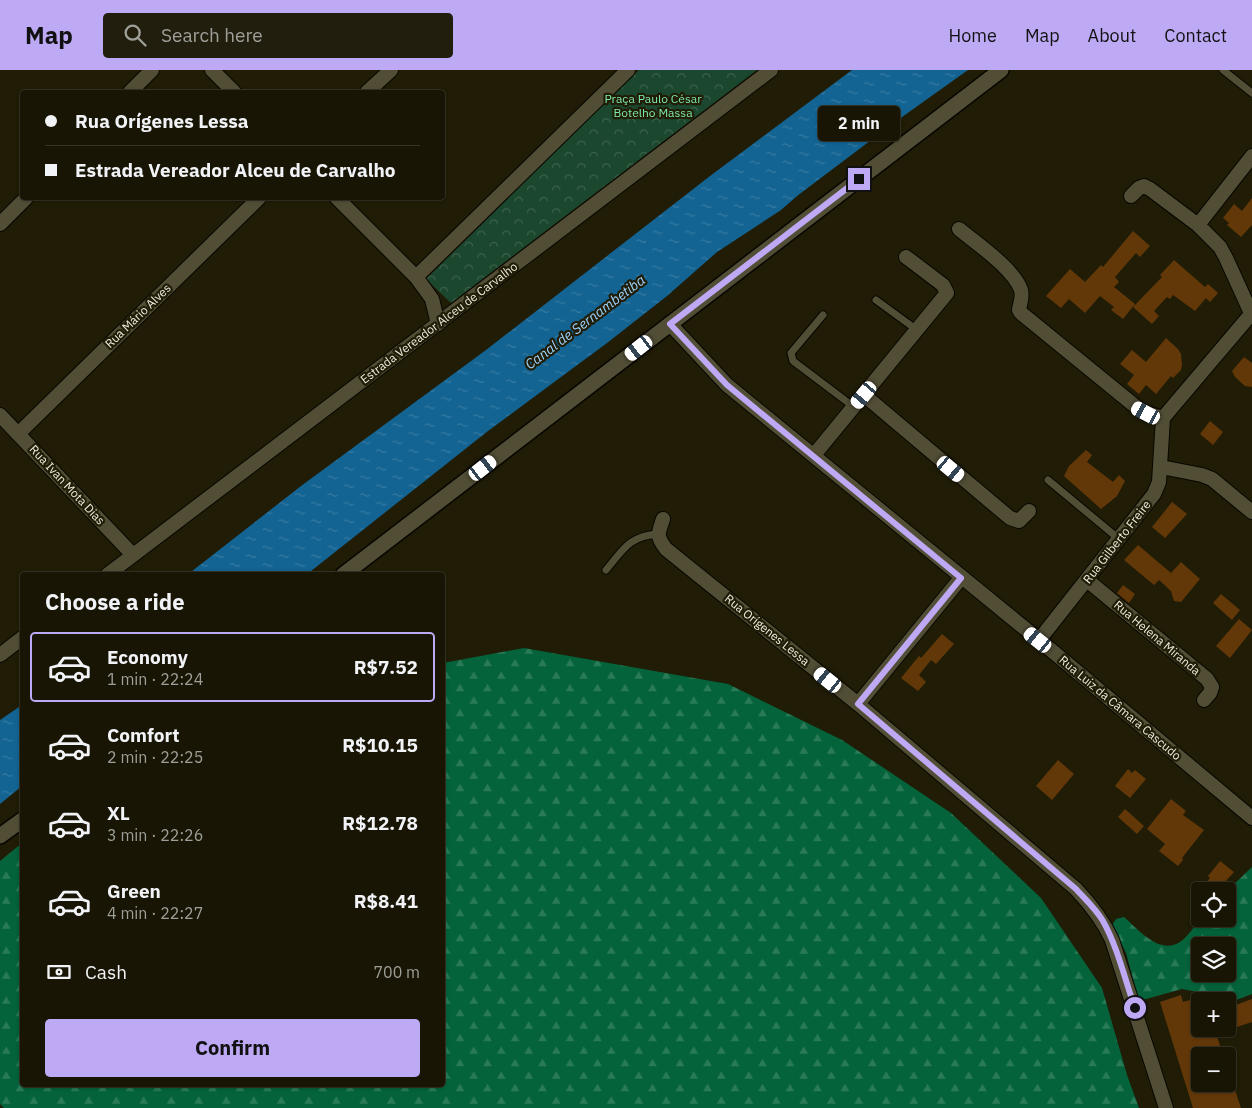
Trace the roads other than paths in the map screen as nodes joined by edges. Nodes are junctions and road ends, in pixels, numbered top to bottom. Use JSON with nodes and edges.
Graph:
{"nodes":[{"id":1,"x":152,"y":70,"type":"edge"},
{"id":2,"x":212,"y":70,"type":"edge"},
{"id":3,"x":391,"y":70,"type":"edge"},
{"id":4,"x":628,"y":70,"type":"edge"},
{"id":5,"x":771,"y":70,"type":"edge"},
{"id":6,"x":1001,"y":70,"type":"edge"},
{"id":7,"x":1223,"y":70,"type":"edge"},
{"id":8,"x":132,"y":90,"type":"edge"},
{"id":9,"x":232,"y":90,"type":"edge"},
{"id":10,"x":369,"y":90,"type":"edge"},
{"id":11,"x":1252,"y":93,"type":"edge"},
{"id":12,"x":1252,"y":156,"type":"edge"},
{"id":13,"x":1131,"y":196,"type":"dead end"},
{"id":14,"x":24,"y":200,"type":"edge"},
{"id":15,"x":257,"y":200,"type":"edge"},
{"id":16,"x":339,"y":200,"type":"edge"},
{"id":17,"x":0,"y":224,"type":"edge"},
{"id":18,"x":1198,"y":225,"type":"junction"},
{"id":19,"x":959,"y":229,"type":"dead end"},
{"id":20,"x":906,"y":257,"type":"dead end"},
{"id":21,"x":416,"y":277,"type":"junction"},
{"id":22,"x":876,"y":300,"type":"dead end"},
{"id":23,"x":1252,"y":313,"type":"edge"},
{"id":24,"x":823,"y":315,"type":"dead end"},
{"id":25,"x":438,"y":324,"type":"junction"},
{"id":26,"x":670,"y":324,"type":"junction"},
{"id":27,"x":917,"y":330,"type":"junction"},
{"id":28,"x":864,"y":395,"type":"junction"},
{"id":29,"x":854,"y":407,"type":"junction"},
{"id":30,"x":0,"y":415,"type":"edge"},
{"id":31,"x":1163,"y":418,"type":"junction"},
{"id":32,"x":18,"y":434,"type":"junction"},
{"id":33,"x":814,"y":455,"type":"junction"},
{"id":34,"x":1161,"y":467,"type":"junction"},
{"id":35,"x":1048,"y":480,"type":"dead end"},
{"id":36,"x":1029,"y":511,"type":"dead end"},
{"id":37,"x":1252,"y":512,"type":"edge"},
{"id":38,"x":664,"y":519,"type":"dead end"},
{"id":39,"x":658,"y":534,"type":"junction"},
{"id":40,"x":1119,"y":539,"type":"junction"},
{"id":41,"x":133,"y":555,"type":"junction"},
{"id":42,"x":606,"y":570,"type":"dead end"},
{"id":43,"x":111,"y":572,"type":"edge"},
{"id":44,"x":347,"y":572,"type":"edge"},
{"id":45,"x":961,"y":578,"type":"junction"},
{"id":46,"x":1087,"y":580,"type":"junction"},
{"id":47,"x":20,"y":640,"type":"edge"},
{"id":48,"x":1038,"y":640,"type":"junction"},
{"id":49,"x":0,"y":655,"type":"edge"},
{"id":50,"x":1204,"y":700,"type":"dead end"},
{"id":51,"x":858,"y":704,"type":"junction"},
{"id":52,"x":1252,"y":818,"type":"edge"},
{"id":53,"x":20,"y":821,"type":"edge"},
{"id":54,"x":0,"y":836,"type":"edge"},
{"id":55,"x":1166,"y":1108,"type":"edge"}],
"edges":[{"from":1,"to":8,"type":"street"},
{"from":2,"to":9,"type":"street"},
{"from":3,"to":10,"type":"street"},
{"from":4,"to":21,"type":"street"},
{"from":5,"to":25,"type":"street","name":"Estrada Vereador Alceu de Carvalho"},
{"from":6,"to":26,"type":"street"},
{"from":7,"to":11,"type":"lane"},
{"from":12,"to":18,"type":"street"},
{"from":13,"to":18,"type":"street"},
{"from":14,"to":17,"type":"street"},
{"from":15,"to":32,"type":"street","name":"Rua Mário Alves"},
{"from":16,"to":21,"type":"street"},
{"from":18,"to":23,"type":"street"},
{"from":19,"to":31,"type":"street"},
{"from":20,"to":27,"type":"street"},
{"from":21,"to":25,"type":"street"},
{"from":22,"to":27,"type":"lane"},
{"from":23,"to":31,"type":"street"},
{"from":24,"to":29,"type":"lane"},
{"from":25,"to":41,"type":"street","name":"Estrada Vereador Alceu de Carvalho"},
{"from":26,"to":33,"type":"street","name":"Rua Luiz da Câmara Cascudo"},
{"from":26,"to":44,"type":"street"},
{"from":27,"to":28,"type":"street"},
{"from":28,"to":29,"type":"street"},
{"from":28,"to":36,"type":"street"},
{"from":29,"to":33,"type":"street"},
{"from":30,"to":32,"type":"street","name":"Rua Ivan Mota Dias"},
{"from":31,"to":34,"type":"street","name":"Rua Gilberto Freire"},
{"from":32,"to":41,"type":"street","name":"Rua Ivan Mota Dias"},
{"from":33,"to":45,"type":"street","name":"Rua Luiz da Câmara Cascudo"},
{"from":34,"to":37,"type":"street"},
{"from":34,"to":40,"type":"street","name":"Rua Gilberto Freire"},
{"from":35,"to":40,"type":"lane"},
{"from":38,"to":39,"type":"street"},
{"from":39,"to":42,"type":"lane"},
{"from":39,"to":51,"type":"street","name":"Rua Orígenes Lessa"},
{"from":40,"to":46,"type":"street","name":"Rua Gilberto Freire"},
{"from":41,"to":43,"type":"street","name":"Estrada Vereador Alceu de Carvalho"},
{"from":45,"to":48,"type":"street","name":"Rua Luiz da Câmara Cascudo"},
{"from":45,"to":51,"type":"street"},
{"from":46,"to":48,"type":"street","name":"Rua Gilberto Freire"},
{"from":46,"to":50,"type":"street","name":"Rua Helena Miranda"},
{"from":47,"to":49,"type":"street"},
{"from":48,"to":52,"type":"street","name":"Rua Luiz da Câmara Cascudo"},
{"from":51,"to":55,"type":"street","name":"Rua Orígenes Lessa"},
{"from":53,"to":54,"type":"street"}]}
